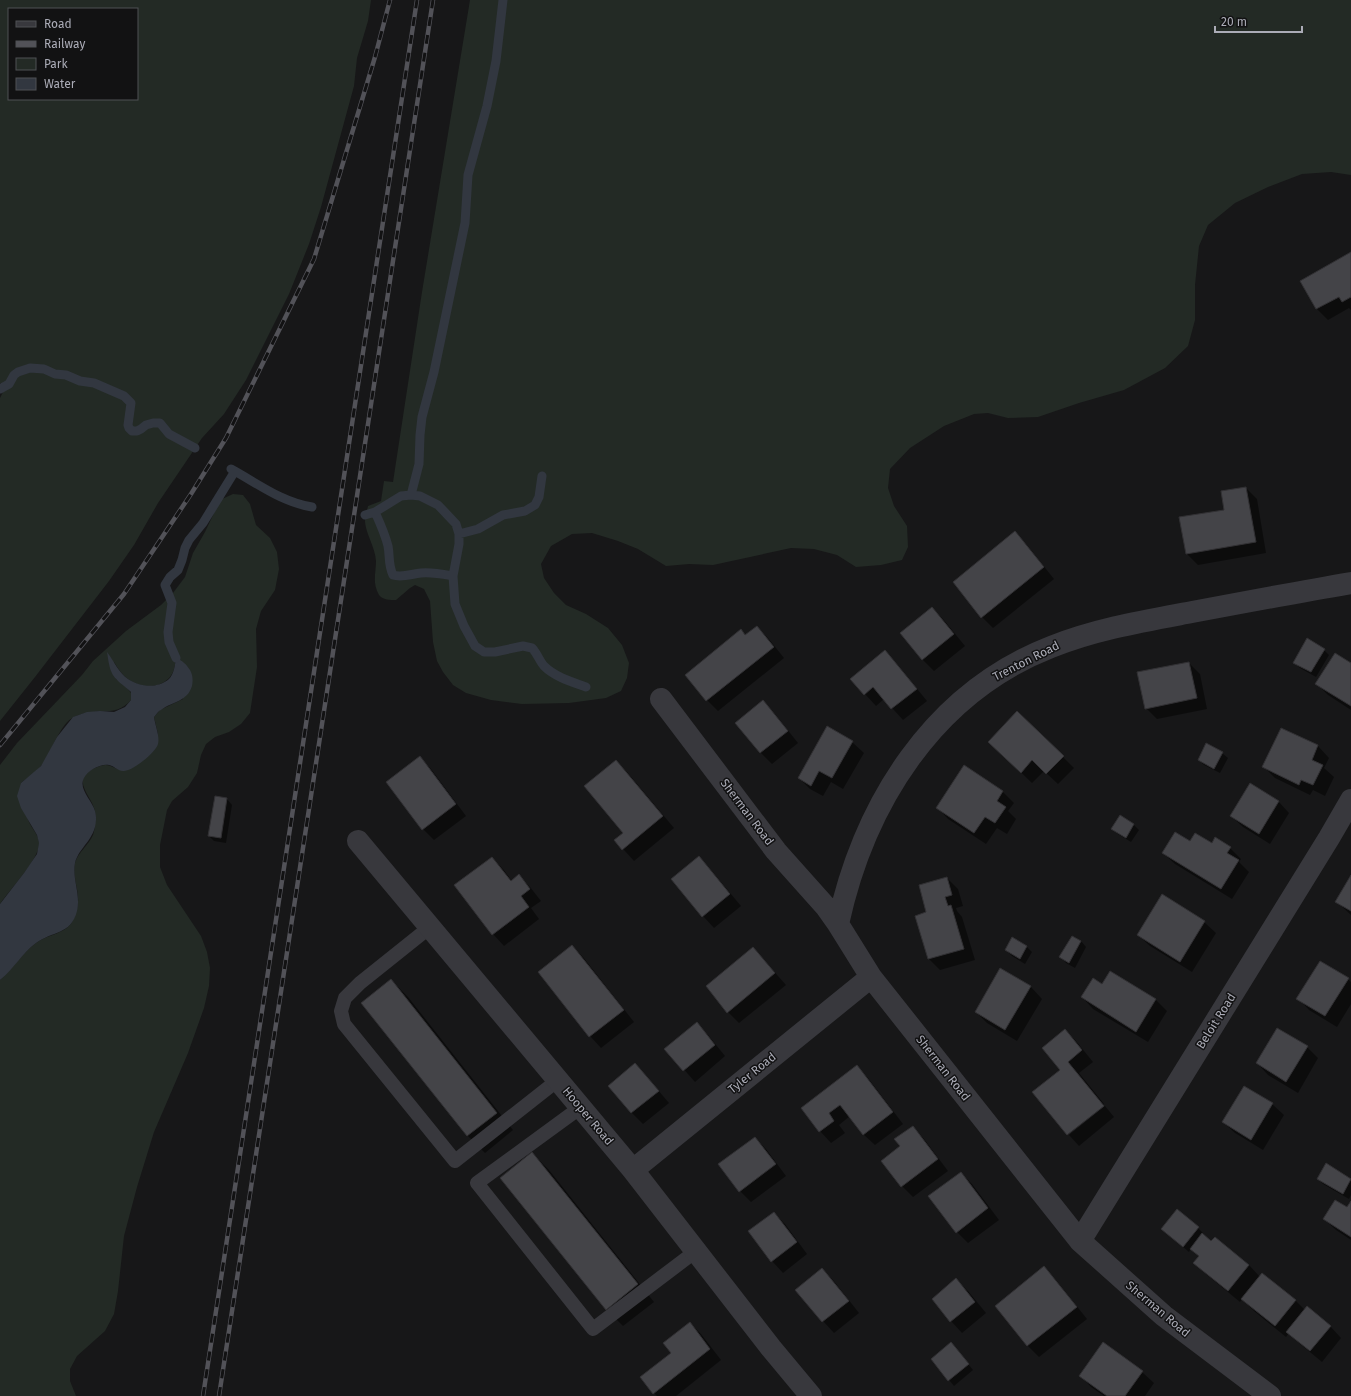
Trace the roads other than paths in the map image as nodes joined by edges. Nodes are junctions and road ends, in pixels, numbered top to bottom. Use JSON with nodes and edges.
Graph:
{"nodes":[{"id":1,"x":1351,"y":582,"type":"edge"},
{"id":2,"x":661,"y":699,"type":"dead end"},
{"id":3,"x":1351,"y":800,"type":"edge"},
{"id":4,"x":358,"y":841,"type":"dead end"},
{"id":5,"x":838,"y":924,"type":"junction"},
{"id":6,"x":430,"y":928,"type":"junction"},
{"id":7,"x":871,"y":977,"type":"junction"},
{"id":8,"x":558,"y":1080,"type":"junction"},
{"id":9,"x":580,"y":1107,"type":"junction"},
{"id":10,"x":633,"y":1170,"type":"junction"},
{"id":11,"x":1080,"y":1241,"type":"junction"},
{"id":12,"x":696,"y":1252,"type":"junction"},
{"id":13,"x":811,"y":1396,"type":"edge"},
{"id":14,"x":1270,"y":1396,"type":"edge"}],
"edges":[{"from":1,"to":5,"type":"street","name":"Trenton Road"},
{"from":2,"to":5,"type":"street","name":"Sherman Road"},
{"from":3,"to":11,"type":"street","name":"Beloit Road"},
{"from":4,"to":6,"type":"street","name":"Hooper Road"},
{"from":5,"to":7,"type":"street","name":"Sherman Road"},
{"from":6,"to":8,"type":"street","name":"Hooper Road"},
{"from":6,"to":8,"type":"lane"},
{"from":7,"to":10,"type":"street","name":"Tyler Road"},
{"from":7,"to":11,"type":"street","name":"Sherman Road"},
{"from":8,"to":9,"type":"street","name":"Hooper Road"},
{"from":9,"to":10,"type":"street","name":"Hooper Road"},
{"from":9,"to":12,"type":"lane"},
{"from":10,"to":12,"type":"street","name":"Hooper Road"},
{"from":11,"to":14,"type":"street","name":"Sherman Road"},
{"from":12,"to":13,"type":"street","name":"Hooper Road"}]}
